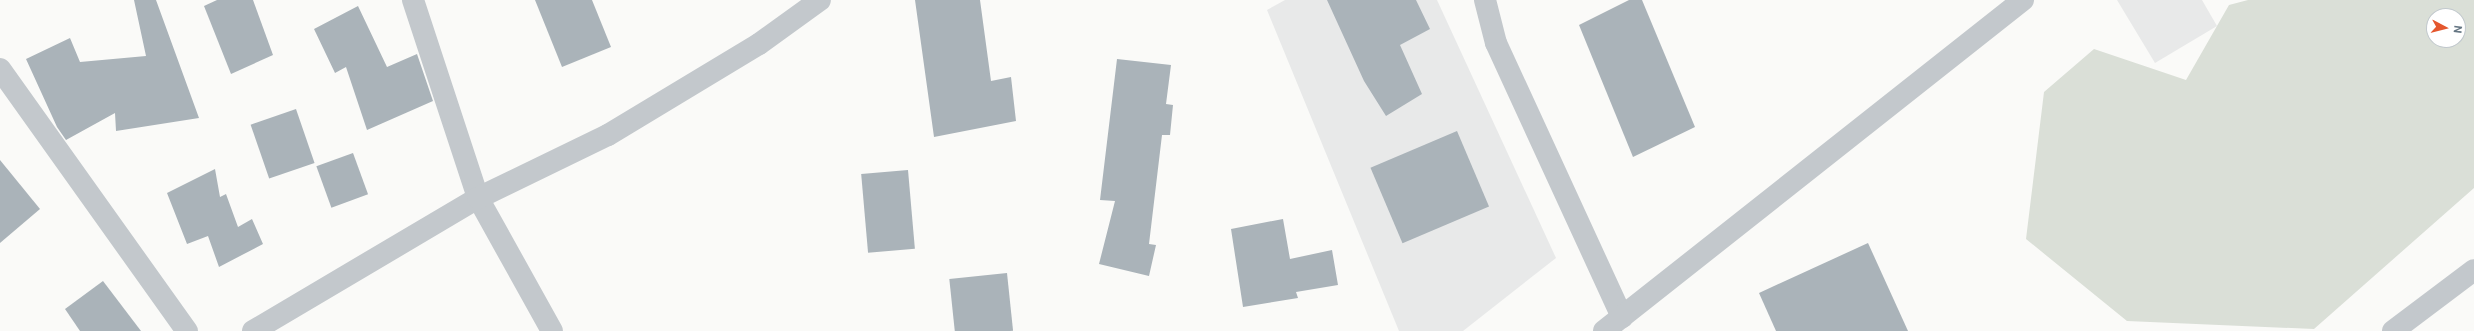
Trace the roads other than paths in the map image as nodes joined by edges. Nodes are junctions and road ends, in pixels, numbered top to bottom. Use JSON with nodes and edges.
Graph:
{"nodes":[{"id":1,"x":413,"y":0,"type":"edge"},
{"id":2,"x":820,"y":0,"type":"edge"},
{"id":3,"x":1485,"y":0,"type":"edge"},
{"id":4,"x":2023,"y":0,"type":"edge"},
{"id":5,"x":0,"y":69,"type":"edge"},
{"id":6,"x":478,"y":198,"type":"junction"},
{"id":7,"x":2474,"y":270,"type":"edge"},
{"id":8,"x":1622,"y":317,"type":"junction"},
{"id":9,"x":187,"y":331,"type":"edge"},
{"id":10,"x":254,"y":331,"type":"edge"},
{"id":11,"x":552,"y":331,"type":"edge"},
{"id":12,"x":1604,"y":331,"type":"edge"},
{"id":13,"x":2393,"y":331,"type":"edge"}],
"edges":[{"from":1,"to":6,"type":"street"},
{"from":2,"to":6,"type":"street"},
{"from":3,"to":8,"type":"street"},
{"from":4,"to":8,"type":"street"},
{"from":5,"to":9,"type":"street"},
{"from":6,"to":10,"type":"street"},
{"from":6,"to":11,"type":"street"},
{"from":7,"to":13,"type":"street"},
{"from":8,"to":12,"type":"street"}]}
